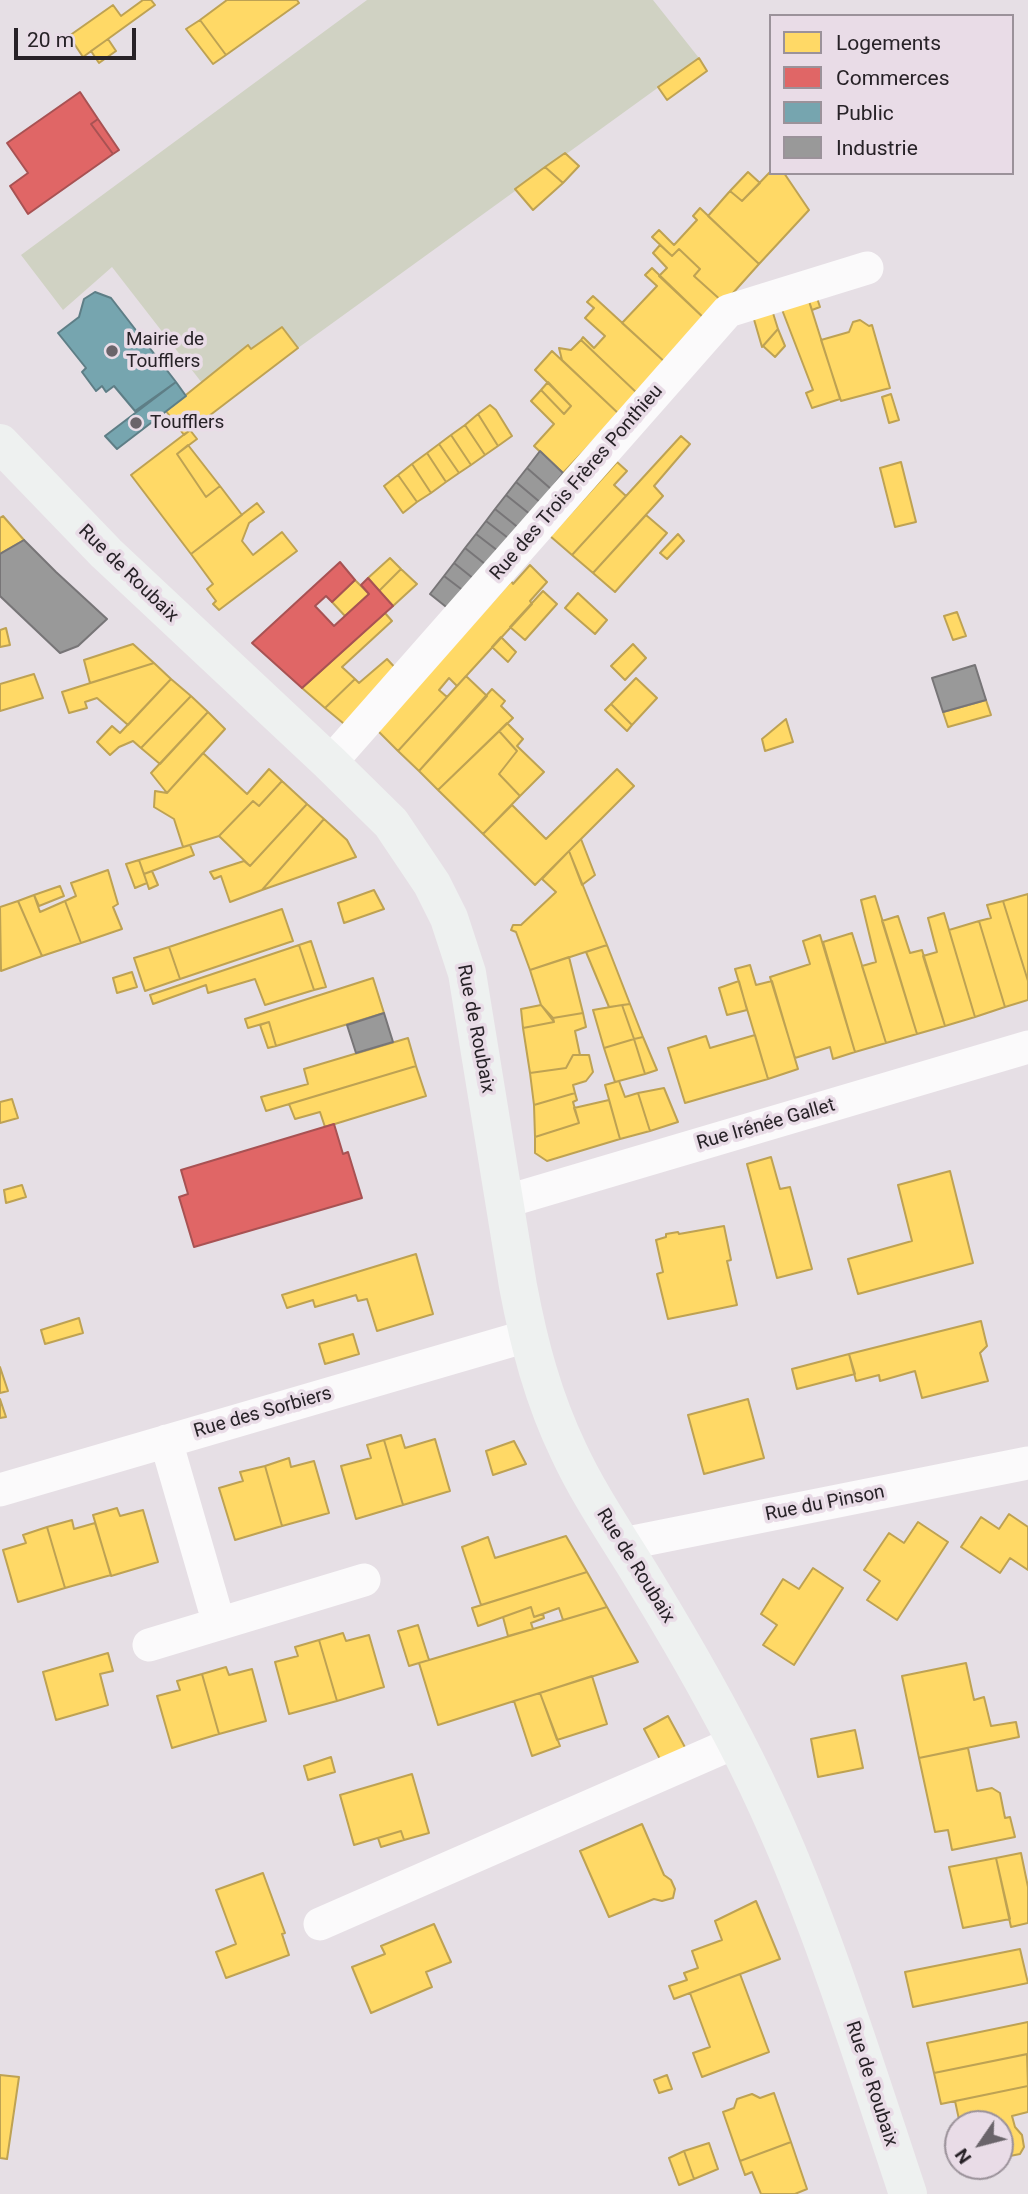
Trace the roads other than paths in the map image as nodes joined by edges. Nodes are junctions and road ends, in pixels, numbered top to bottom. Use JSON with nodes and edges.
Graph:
{"nodes":[{"id":1,"x":867,"y":268,"type":"dead end"},
{"id":2,"x":0,"y":443,"type":"edge"},
{"id":3,"x":330,"y":763,"type":"junction"},
{"id":4,"x":1028,"y":1047,"type":"edge"},
{"id":5,"x":504,"y":1202,"type":"junction"},
{"id":6,"x":527,"y":1336,"type":"junction"},
{"id":7,"x":166,"y":1441,"type":"junction"},
{"id":8,"x":1028,"y":1464,"type":"edge"},
{"id":9,"x":0,"y":1490,"type":"edge"},
{"id":10,"x":623,"y":1544,"type":"junction"},
{"id":11,"x":364,"y":1580,"type":"dead end"},
{"id":12,"x":219,"y":1624,"type":"junction"},
{"id":13,"x":149,"y":1645,"type":"dead end"},
{"id":14,"x":736,"y":1742,"type":"junction"},
{"id":15,"x":320,"y":1924,"type":"dead end"},
{"id":16,"x":908,"y":2194,"type":"edge"}],
"edges":[{"from":1,"to":3,"type":"street","name":"Rue des Trois Frères Ponthieu"},
{"from":2,"to":3,"type":"main road","name":"Rue de Roubaix"},
{"from":3,"to":5,"type":"main road","name":"Rue de Roubaix"},
{"from":4,"to":5,"type":"street","name":"Rue Irénée Gallet"},
{"from":5,"to":6,"type":"main road","name":"Rue de Roubaix"},
{"from":6,"to":7,"type":"street","name":"Rue des Sorbiers"},
{"from":6,"to":10,"type":"main road","name":"Rue de Roubaix"},
{"from":7,"to":9,"type":"street","name":"Rue des Sorbiers"},
{"from":7,"to":12,"type":"street"},
{"from":8,"to":10,"type":"street","name":"Rue du Pinson"},
{"from":10,"to":14,"type":"main road","name":"Rue de Roubaix"},
{"from":11,"to":12,"type":"street"},
{"from":12,"to":13,"type":"street"},
{"from":14,"to":15,"type":"street"},
{"from":14,"to":16,"type":"main road","name":"Rue de Roubaix"}]}
